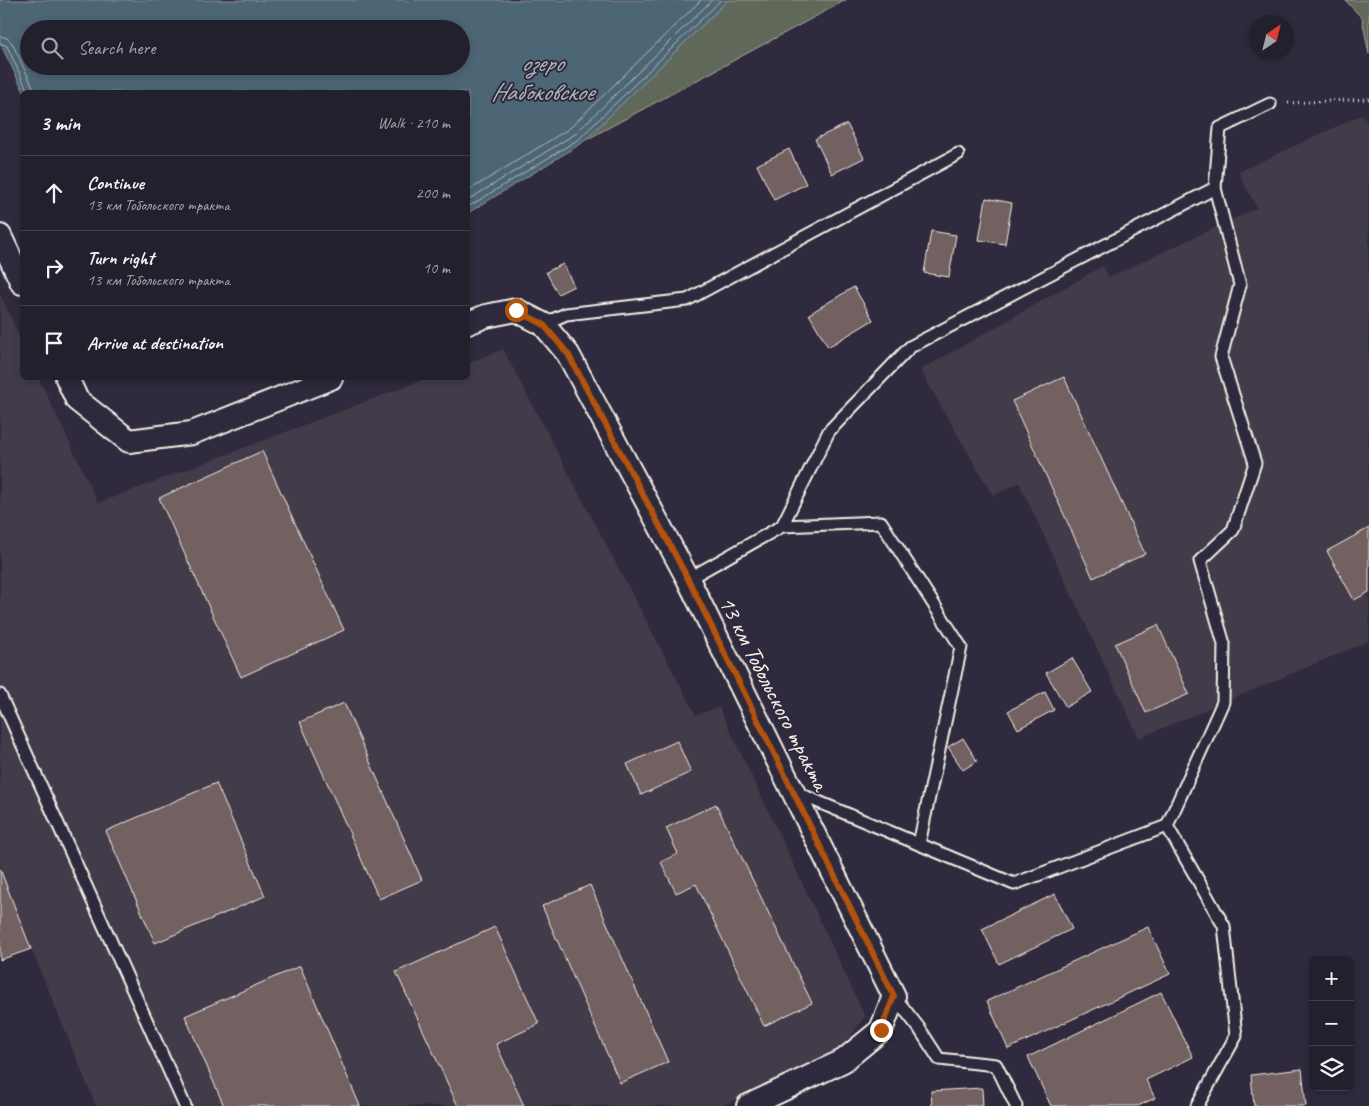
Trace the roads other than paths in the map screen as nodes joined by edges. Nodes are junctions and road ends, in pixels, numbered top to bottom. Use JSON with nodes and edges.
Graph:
{"nodes":[{"id":1,"x":1270,"y":104,"type":"road end"},
{"id":2,"x":958,"y":154,"type":"dead end"},
{"id":3,"x":1215,"y":188,"type":"junction"},
{"id":4,"x":0,"y":236,"type":"edge"},
{"id":5,"x":20,"y":279,"type":"edge"},
{"id":6,"x":470,"y":322,"type":"edge"},
{"id":7,"x":543,"y":324,"type":"junction"},
{"id":8,"x":68,"y":380,"type":"edge"},
{"id":9,"x":326,"y":380,"type":"edge"},
{"id":10,"x":782,"y":526,"type":"junction"},
{"id":11,"x":688,"y":579,"type":"junction"},
{"id":12,"x":0,"y":695,"type":"edge"},
{"id":13,"x":795,"y":792,"type":"junction"},
{"id":14,"x":1167,"y":826,"type":"junction"},
{"id":15,"x":920,"y":844,"type":"junction"},
{"id":16,"x":894,"y":996,"type":"junction"},
{"id":17,"x":185,"y":1106,"type":"edge"},
{"id":18,"x":748,"y":1106,"type":"edge"},
{"id":19,"x":1016,"y":1106,"type":"edge"},
{"id":20,"x":1197,"y":1106,"type":"edge"}],
"edges":[{"from":1,"to":3,"type":"lane"},
{"from":2,"to":7,"type":"lane"},
{"from":3,"to":10,"type":"lane"},
{"from":3,"to":14,"type":"lane"},
{"from":4,"to":5,"type":"street"},
{"from":6,"to":7,"type":"street","name":"13 км Тобольского тракта"},
{"from":7,"to":11,"type":"street","name":"13 км Тобольского тракта"},
{"from":8,"to":9,"type":"street"},
{"from":10,"to":11,"type":"lane"},
{"from":10,"to":15,"type":"lane"},
{"from":11,"to":13,"type":"street","name":"13 км Тобольского тракта"},
{"from":12,"to":17,"type":"lane"},
{"from":13,"to":15,"type":"lane"},
{"from":13,"to":16,"type":"street","name":"13 км Тобольского тракта"},
{"from":14,"to":15,"type":"lane"},
{"from":14,"to":20,"type":"lane"},
{"from":16,"to":18,"type":"street"},
{"from":16,"to":19,"type":"lane"}]}
